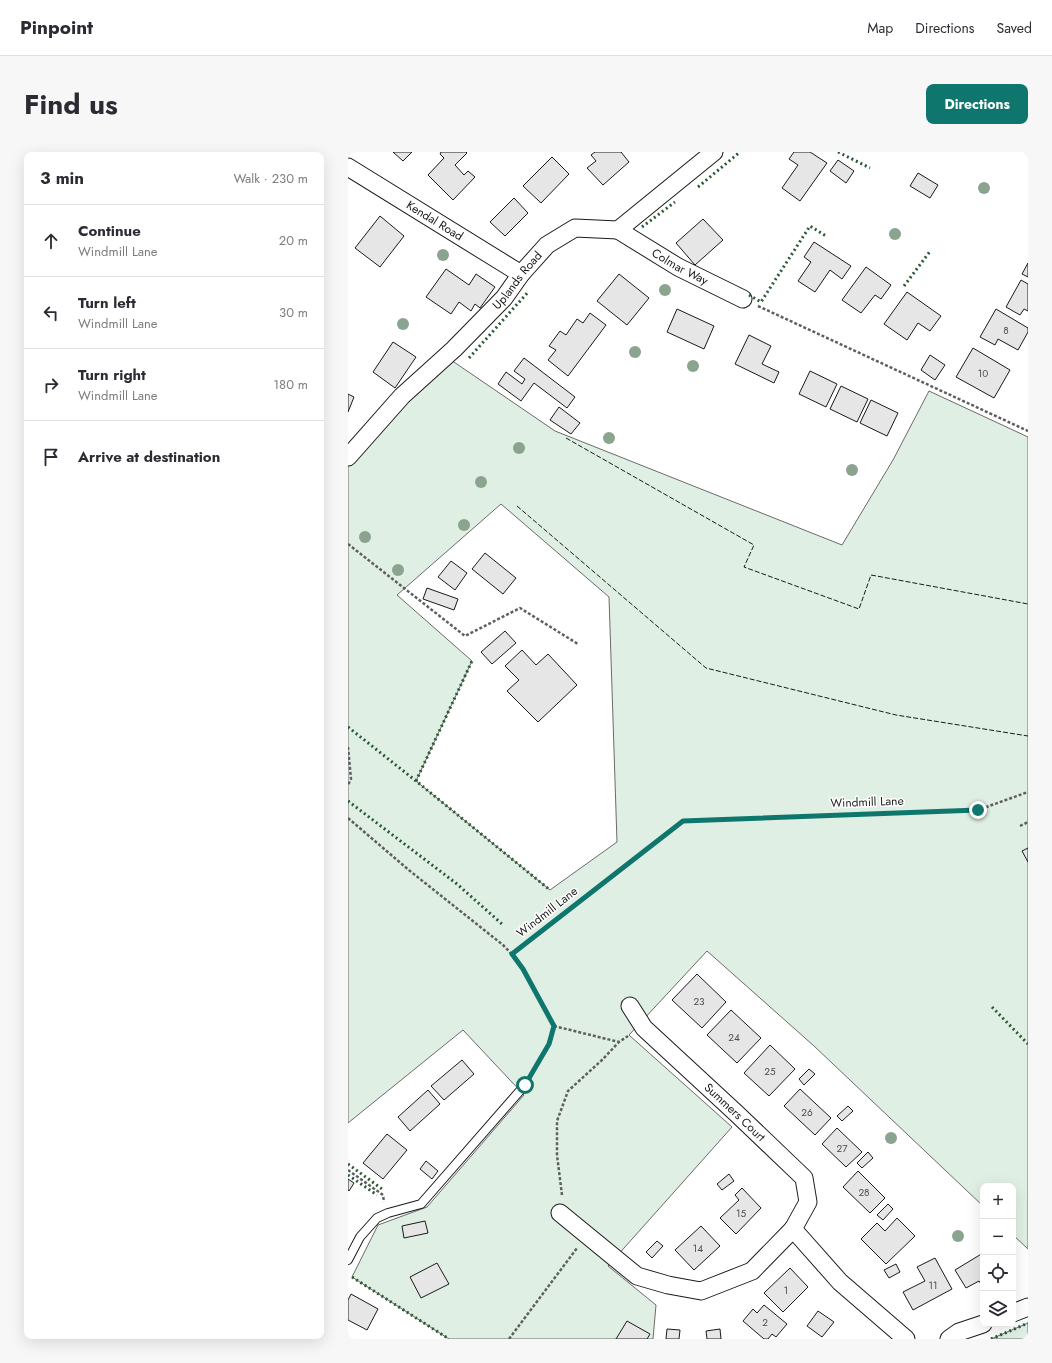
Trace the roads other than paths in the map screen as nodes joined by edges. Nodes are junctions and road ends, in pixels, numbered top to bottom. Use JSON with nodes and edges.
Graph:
{"nodes":[{"id":1,"x":714,"y":152,"type":"edge"},
{"id":2,"x":348,"y":167,"type":"edge"},
{"id":3,"x":618,"y":230,"type":"junction"},
{"id":4,"x":521,"y":274,"type":"junction"},
{"id":5,"x":743,"y":299,"type":"road end"},
{"id":6,"x":348,"y":457,"type":"edge"},
{"id":7,"x":630,"y":1006,"type":"dead end"},
{"id":8,"x":525,"y":1085,"type":"road end"},
{"id":9,"x":560,"y":1212,"type":"road end"},
{"id":10,"x":794,"y":1228,"type":"junction"},
{"id":11,"x":348,"y":1260,"type":"edge"},
{"id":12,"x":1028,"y":1307,"type":"edge"},
{"id":13,"x":1016,"y":1312,"type":"edge"},
{"id":14,"x":980,"y":1325,"type":"edge"},
{"id":15,"x":906,"y":1339,"type":"edge"},
{"id":16,"x":949,"y":1339,"type":"edge"}],
"edges":[{"from":1,"to":3,"type":"street"},
{"from":2,"to":4,"type":"street","name":"Kendal Road"},
{"from":3,"to":4,"type":"street","name":"Uplands Road"},
{"from":3,"to":5,"type":"street","name":"Colmar Way"},
{"from":4,"to":6,"type":"street","name":"Uplands Road"},
{"from":7,"to":10,"type":"street","name":"Summers Court"},
{"from":8,"to":11,"type":"lane"},
{"from":9,"to":10,"type":"street","name":"Summers Court"},
{"from":10,"to":15,"type":"street"},
{"from":12,"to":13,"type":"street"},
{"from":14,"to":16,"type":"street"}]}
